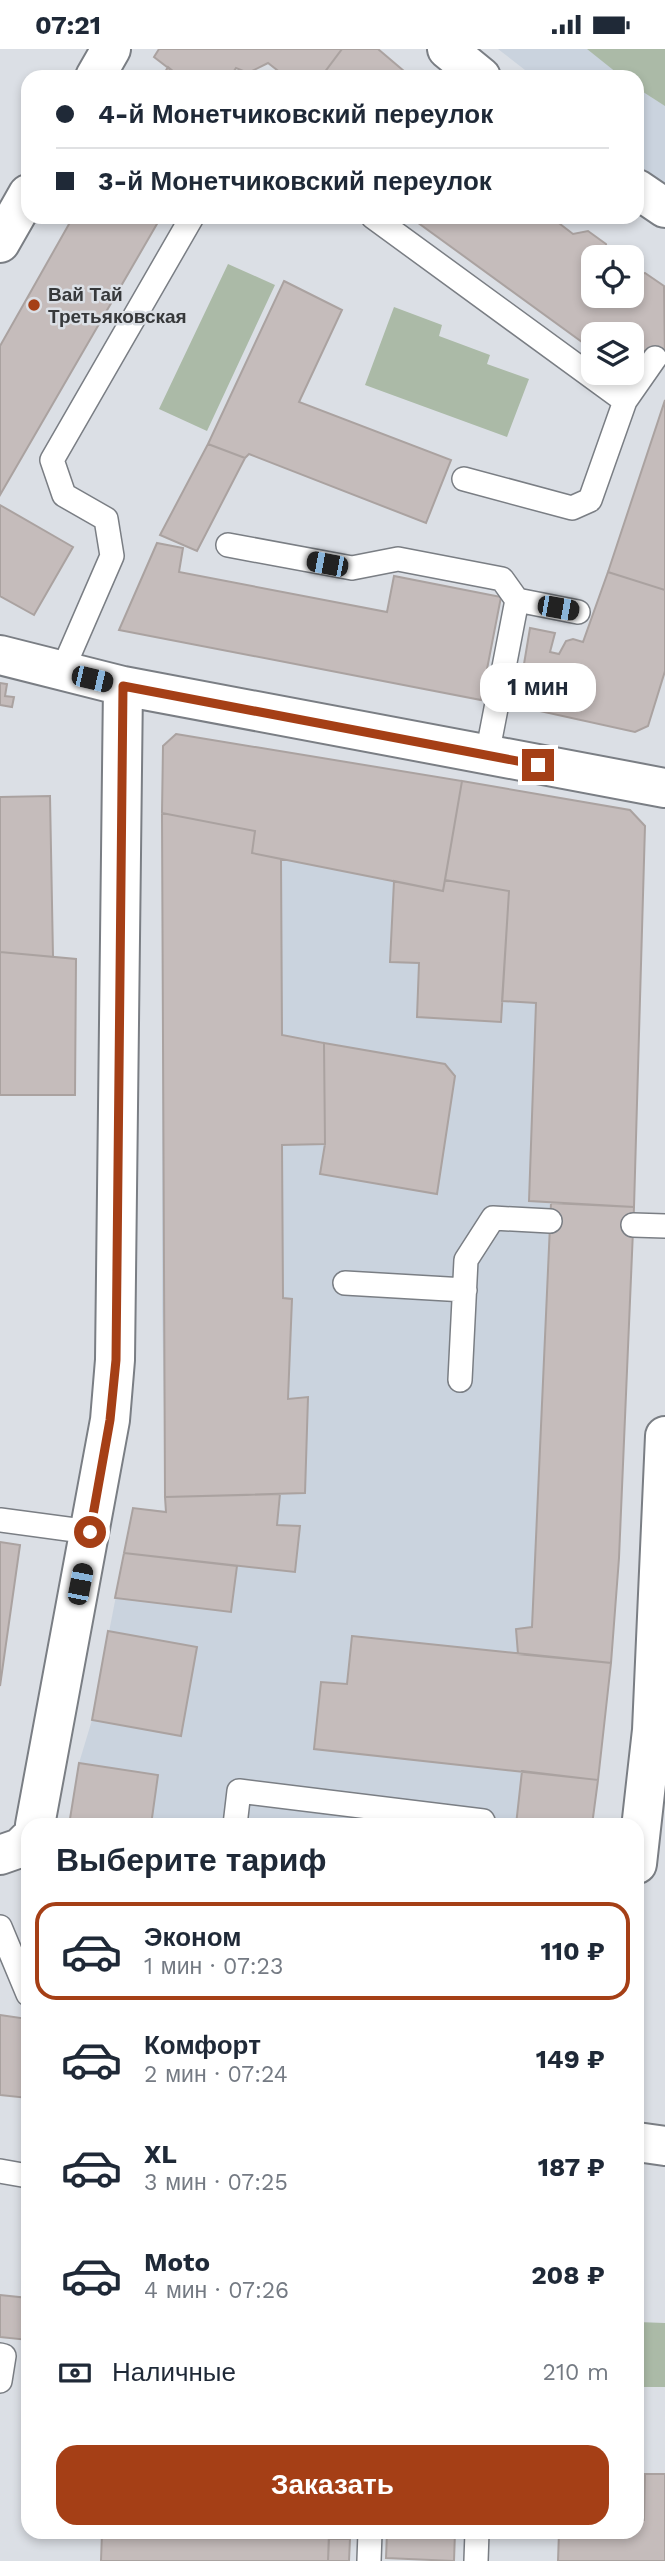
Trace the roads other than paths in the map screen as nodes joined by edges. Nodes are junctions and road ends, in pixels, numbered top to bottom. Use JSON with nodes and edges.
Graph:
{"nodes":[{"id":1,"x":111,"y":49,"type":"edge"},
{"id":2,"x":447,"y":49,"type":"edge"},
{"id":3,"x":99,"y":70,"type":"edge"},
{"id":4,"x":472,"y":70,"type":"edge"},
{"id":5,"x":644,"y":194,"type":"edge"},
{"id":6,"x":21,"y":206,"type":"edge"},
{"id":7,"x":665,"y":208,"type":"edge"},
{"id":8,"x":188,"y":224,"type":"edge"},
{"id":9,"x":383,"y":224,"type":"edge"},
{"id":10,"x":0,"y":243,"type":"edge"},
{"id":11,"x":655,"y":358,"type":"dead end"},
{"id":12,"x":625,"y":401,"type":"junction"},
{"id":13,"x":464,"y":479,"type":"dead end"},
{"id":14,"x":228,"y":545,"type":"dead end"},
{"id":15,"x":517,"y":600,"type":"junction"},
{"id":16,"x":578,"y":612,"type":"dead end"},
{"id":17,"x":0,"y":655,"type":"edge"},
{"id":18,"x":62,"y":671,"type":"junction"},
{"id":19,"x":123,"y":686,"type":"junction"},
{"id":20,"x":487,"y":755,"type":"junction"},
{"id":21,"x":665,"y":788,"type":"edge"},
{"id":22,"x":550,"y":1221,"type":"dead end"},
{"id":23,"x":633,"y":1225,"type":"dead end"},
{"id":24,"x":665,"y":1226,"type":"edge"},
{"id":25,"x":345,"y":1283,"type":"dead end"},
{"id":26,"x":465,"y":1290,"type":"junction"},
{"id":27,"x":460,"y":1380,"type":"dead end"},
{"id":28,"x":665,"y":1436,"type":"edge"},
{"id":29,"x":0,"y":1520,"type":"edge"},
{"id":30,"x":90,"y":1532,"type":"junction"},
{"id":31,"x":663,"y":1554,"type":"edge"},
{"id":32,"x":26,"y":1818,"type":"edge"},
{"id":33,"x":236,"y":1818,"type":"edge"},
{"id":34,"x":459,"y":1818,"type":"edge"},
{"id":35,"x":642,"y":1818,"type":"edge"},
{"id":36,"x":0,"y":1927,"type":"edge"},
{"id":37,"x":21,"y":1977,"type":"edge"},
{"id":38,"x":644,"y":2143,"type":"edge"},
{"id":39,"x":665,"y":2146,"type":"edge"},
{"id":40,"x":0,"y":2171,"type":"edge"},
{"id":41,"x":21,"y":2175,"type":"edge"},
{"id":42,"x":0,"y":2355,"type":"edge"},
{"id":43,"x":0,"y":2381,"type":"edge"},
{"id":44,"x":370,"y":2539,"type":"edge"},
{"id":45,"x":477,"y":2539,"type":"edge"},
{"id":46,"x":369,"y":2561,"type":"edge"},
{"id":47,"x":476,"y":2561,"type":"edge"}],
"edges":[{"from":1,"to":3,"type":"street"},
{"from":2,"to":4,"type":"street"},
{"from":5,"to":7,"type":"street"},
{"from":6,"to":10,"type":"street"},
{"from":8,"to":18,"type":"lane"},
{"from":9,"to":12,"type":"lane"},
{"from":11,"to":12,"type":"lane"},
{"from":12,"to":13,"type":"lane"},
{"from":14,"to":15,"type":"lane"},
{"from":15,"to":16,"type":"lane"},
{"from":15,"to":20,"type":"lane"},
{"from":17,"to":18,"type":"street"},
{"from":18,"to":19,"type":"street"},
{"from":19,"to":20,"type":"street"},
{"from":19,"to":30,"type":"street"},
{"from":20,"to":21,"type":"street"},
{"from":22,"to":26,"type":"lane"},
{"from":23,"to":24,"type":"lane"},
{"from":25,"to":26,"type":"lane"},
{"from":26,"to":27,"type":"lane"},
{"from":28,"to":31,"type":"street"},
{"from":29,"to":30,"type":"lane"},
{"from":30,"to":32,"type":"street"},
{"from":31,"to":35,"type":"street"},
{"from":33,"to":34,"type":"lane"},
{"from":36,"to":37,"type":"lane"},
{"from":38,"to":39,"type":"street"},
{"from":40,"to":41,"type":"lane"},
{"from":42,"to":43,"type":"lane"},
{"from":44,"to":46,"type":"lane"},
{"from":45,"to":47,"type":"lane"}]}
